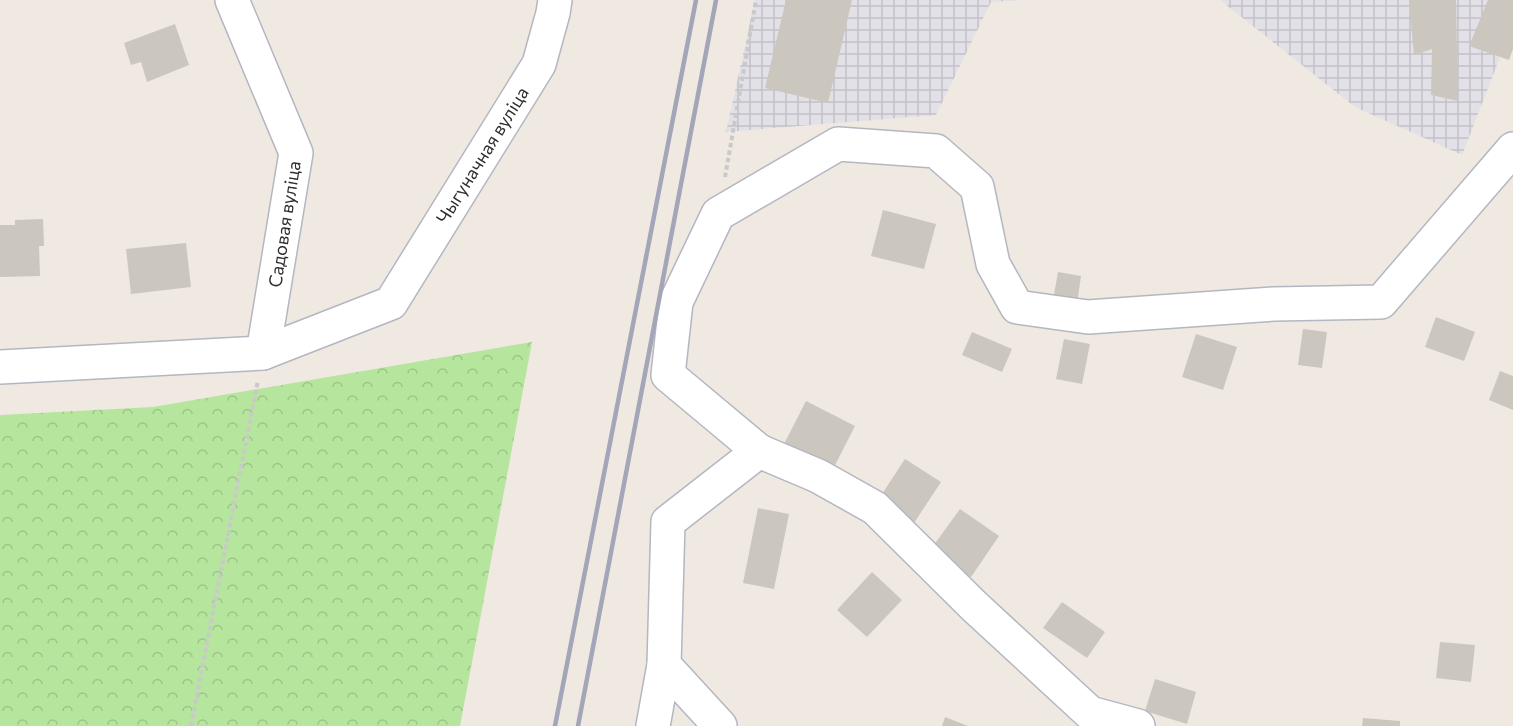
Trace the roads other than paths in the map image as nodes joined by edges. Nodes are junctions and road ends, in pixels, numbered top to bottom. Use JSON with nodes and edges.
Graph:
{"nodes":[{"id":1,"x":232,"y":0,"type":"edge"},
{"id":2,"x":555,"y":0,"type":"edge"},
{"id":3,"x":1513,"y":149,"type":"edge"},
{"id":4,"x":263,"y":353,"type":"junction"},
{"id":5,"x":0,"y":367,"type":"edge"},
{"id":6,"x":759,"y":451,"type":"junction"},
{"id":7,"x":664,"y":665,"type":"junction"},
{"id":8,"x":653,"y":726,"type":"edge"},
{"id":9,"x":720,"y":726,"type":"edge"},
{"id":10,"x":1138,"y":726,"type":"edge"}],
"edges":[{"from":1,"to":4,"type":"street","name":"Садовая вуліца"},
{"from":2,"to":4,"type":"street","name":"Чыгуначная вуліца"},
{"from":3,"to":6,"type":"street"},
{"from":4,"to":5,"type":"street"},
{"from":6,"to":7,"type":"street"},
{"from":6,"to":10,"type":"street"},
{"from":7,"to":8,"type":"street"},
{"from":7,"to":9,"type":"street"}]}
